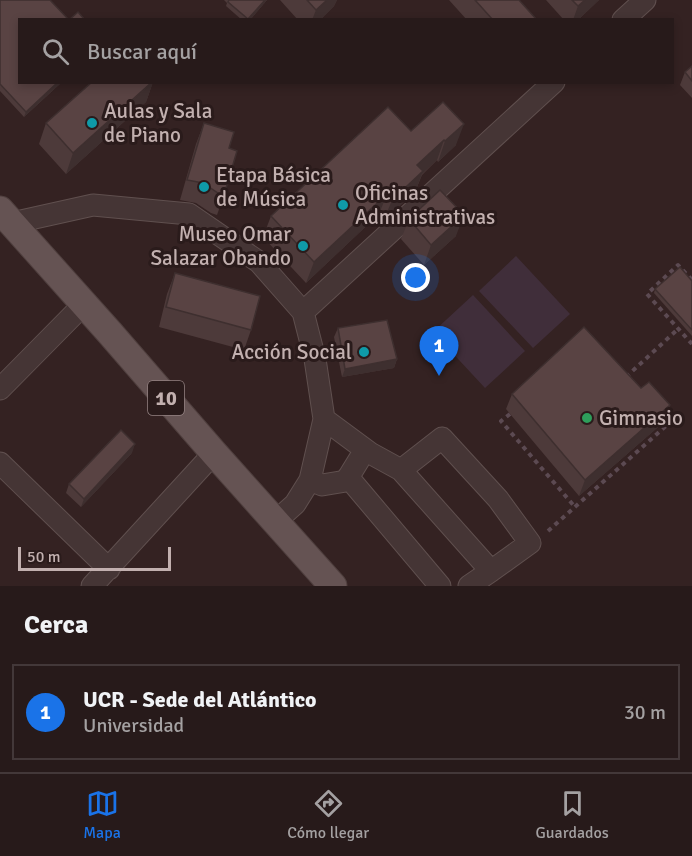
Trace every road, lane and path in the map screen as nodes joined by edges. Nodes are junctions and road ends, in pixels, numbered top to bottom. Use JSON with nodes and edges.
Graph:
{"nodes":[{"id":1,"x":645,"y":0,"type":"edge"},
{"id":2,"x":625,"y":18,"type":"edge"},
{"id":3,"x":552,"y":84,"type":"edge"},
{"id":4,"x":6,"y":217,"type":"edge"},
{"id":5,"x":690,"y":273,"type":"edge"},
{"id":6,"x":692,"y":280,"type":"edge"},
{"id":7,"x":84,"y":304,"type":"junction"},
{"id":8,"x":303,"y":312,"type":"junction"},
{"id":9,"x":678,"y":329,"type":"junction"},
{"id":10,"x":692,"y":344,"type":"edge"},
{"id":11,"x":618,"y":371,"type":"edge"},
{"id":12,"x":0,"y":390,"type":"edge"},
{"id":13,"x":510,"y":414,"type":"dead end"},
{"id":14,"x":660,"y":417,"type":"edge"},
{"id":15,"x":324,"y":419,"type":"junction"},
{"id":16,"x":365,"y":450,"type":"junction"},
{"id":17,"x":214,"y":453,"type":"junction"},
{"id":18,"x":0,"y":463,"type":"edge"},
{"id":19,"x":401,"y":470,"type":"junction"},
{"id":20,"x":348,"y":477,"type":"junction"},
{"id":21,"x":310,"y":480,"type":"junction"},
{"id":22,"x":575,"y":507,"type":"junction"},
{"id":23,"x":276,"y":521,"type":"junction"},
{"id":24,"x":548,"y":531,"type":"dead end"},
{"id":25,"x":109,"y":569,"type":"junction"},
{"id":26,"x":491,"y":571,"type":"junction"},
{"id":27,"x":92,"y":586,"type":"edge"},
{"id":28,"x":333,"y":586,"type":"edge"},
{"id":29,"x":440,"y":586,"type":"edge"},
{"id":30,"x":469,"y":586,"type":"edge"}],
"edges":[{"from":1,"to":2,"type":"street"},
{"from":3,"to":8,"type":"street"},
{"from":4,"to":7,"type":"main road","number":"10"},
{"from":4,"to":8,"type":"street"},
{"from":5,"to":6,"type":"path"},
{"from":5,"to":9,"type":"path"},
{"from":7,"to":12,"type":"street"},
{"from":7,"to":17,"type":"main road","number":"10"},
{"from":8,"to":15,"type":"street"},
{"from":9,"to":10,"type":"path"},
{"from":9,"to":11,"type":"path"},
{"from":13,"to":22,"type":"path"},
{"from":14,"to":22,"type":"path"},
{"from":15,"to":16,"type":"street"},
{"from":15,"to":21,"type":"street"},
{"from":16,"to":19,"type":"street"},
{"from":16,"to":20,"type":"street"},
{"from":17,"to":23,"type":"main road","number":"10"},
{"from":17,"to":25,"type":"street"},
{"from":18,"to":25,"type":"street"},
{"from":19,"to":26,"type":"street"},
{"from":19,"to":26,"type":"street"},
{"from":20,"to":21,"type":"street"},
{"from":20,"to":29,"type":"street"},
{"from":21,"to":23,"type":"street"},
{"from":22,"to":24,"type":"path"},
{"from":23,"to":28,"type":"main road","number":"10"},
{"from":25,"to":27,"type":"street"},
{"from":26,"to":30,"type":"street"}]}
